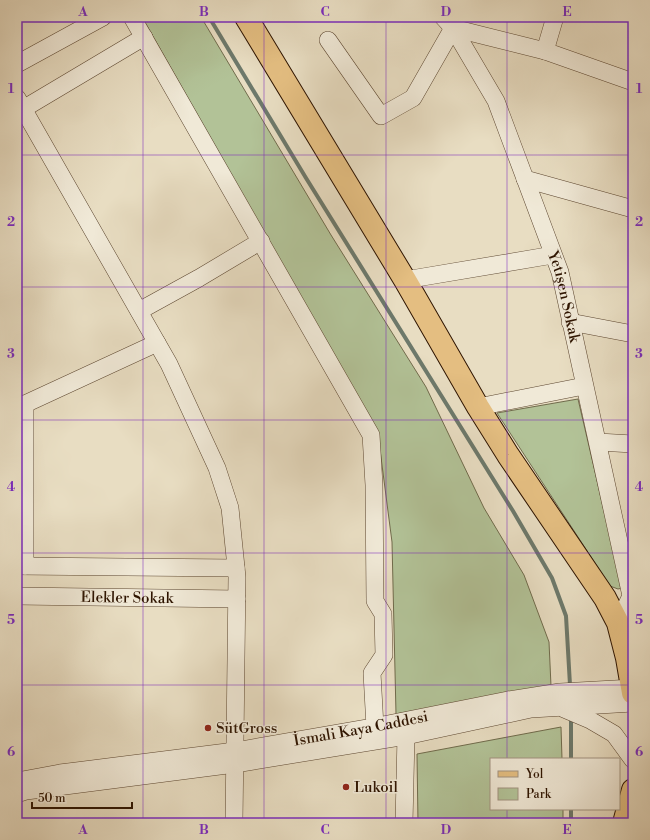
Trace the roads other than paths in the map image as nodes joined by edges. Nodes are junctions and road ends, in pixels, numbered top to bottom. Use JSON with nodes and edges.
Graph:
{"nodes":[{"id":1,"x":103,"y":17,"type":"edge"},
{"id":2,"x":132,"y":17,"type":"edge"},
{"id":3,"x":246,"y":17,"type":"edge"},
{"id":4,"x":555,"y":17,"type":"edge"},
{"id":5,"x":448,"y":22,"type":"edge"},
{"id":6,"x":144,"y":37,"type":"junction"},
{"id":7,"x":328,"y":40,"type":"dead end"},
{"id":8,"x":545,"y":51,"type":"junction"},
{"id":9,"x":17,"y":64,"type":"edge"},
{"id":10,"x":633,"y":82,"type":"edge"},
{"id":11,"x":20,"y":104,"type":"edge"},
{"id":12,"x":525,"y":179,"type":"junction"},
{"id":13,"x":633,"y":209,"type":"edge"},
{"id":14,"x":261,"y":241,"type":"junction"},
{"id":15,"x":553,"y":256,"type":"junction"},
{"id":16,"x":405,"y":280,"type":"junction"},
{"id":17,"x":139,"y":311,"type":"junction"},
{"id":18,"x":570,"y":322,"type":"junction"},
{"id":19,"x":633,"y":334,"type":"edge"},
{"id":20,"x":157,"y":343,"type":"junction"},
{"id":21,"x":584,"y":386,"type":"junction"},
{"id":22,"x":21,"y":402,"type":"edge"},
{"id":23,"x":478,"y":407,"type":"junction"},
{"id":24,"x":598,"y":442,"type":"junction"},
{"id":25,"x":633,"y":444,"type":"edge"},
{"id":26,"x":21,"y":566,"type":"edge"},
{"id":27,"x":236,"y":568,"type":"junction"},
{"id":28,"x":17,"y":596,"type":"edge"},
{"id":29,"x":632,"y":596,"type":"edge"},
{"id":30,"x":605,"y":598,"type":"junction"},
{"id":31,"x":237,"y":599,"type":"junction"},
{"id":32,"x":626,"y":630,"type":"edge"},
{"id":33,"x":633,"y":693,"type":"edge"},
{"id":34,"x":560,"y":707,"type":"junction"},
{"id":35,"x":375,"y":727,"type":"junction"},
{"id":36,"x":406,"y":736,"type":"junction"},
{"id":37,"x":235,"y":758,"type":"junction"},
{"id":38,"x":633,"y":760,"type":"edge"},
{"id":39,"x":20,"y":788,"type":"edge"},
{"id":40,"x":633,"y":790,"type":"edge"},
{"id":41,"x":234,"y":823,"type":"edge"},
{"id":42,"x":404,"y":823,"type":"edge"},
{"id":43,"x":624,"y":823,"type":"edge"}],
"edges":[{"from":1,"to":9,"type":"street"},
{"from":2,"to":6,"type":"street"},
{"from":3,"to":16,"type":"main road"},
{"from":4,"to":8,"type":"street"},
{"from":5,"to":7,"type":"street"},
{"from":5,"to":8,"type":"street"},
{"from":5,"to":12,"type":"street","name":"Yetişen Sokak"},
{"from":6,"to":11,"type":"street"},
{"from":6,"to":14,"type":"street"},
{"from":8,"to":10,"type":"street"},
{"from":11,"to":17,"type":"street"},
{"from":12,"to":13,"type":"street"},
{"from":12,"to":15,"type":"street","name":"Yetişen Sokak"},
{"from":14,"to":17,"type":"street"},
{"from":14,"to":35,"type":"street"},
{"from":15,"to":16,"type":"street"},
{"from":15,"to":18,"type":"street","name":"Yetişen Sokak"},
{"from":16,"to":23,"type":"main road"},
{"from":17,"to":20,"type":"street"},
{"from":18,"to":19,"type":"street"},
{"from":18,"to":21,"type":"street","name":"Yetişen Sokak"},
{"from":20,"to":22,"type":"street"},
{"from":20,"to":27,"type":"street"},
{"from":21,"to":23,"type":"street"},
{"from":21,"to":24,"type":"street","name":"Yetişen Sokak"},
{"from":22,"to":26,"type":"street"},
{"from":23,"to":30,"type":"main road"},
{"from":24,"to":25,"type":"street"},
{"from":24,"to":29,"type":"street","name":"Yetişen Sokak"},
{"from":26,"to":27,"type":"street","name":"Elekler Sokak"},
{"from":27,"to":31,"type":"street"},
{"from":28,"to":31,"type":"street","name":"Elekler Sokak"},
{"from":29,"to":30,"type":"street"},
{"from":29,"to":32,"type":"street"},
{"from":30,"to":32,"type":"main road"},
{"from":31,"to":37,"type":"street"},
{"from":32,"to":33,"type":"main road"},
{"from":33,"to":34,"type":"street","name":"İsmali Kaya Caddesi"},
{"from":33,"to":35,"type":"street","name":"İsmali Kaya Caddesi"},
{"from":34,"to":36,"type":"street","name":"İsmali Kaya Caddesi"},
{"from":34,"to":38,"type":"street"},
{"from":35,"to":37,"type":"street","name":"İsmali Kaya Caddesi"},
{"from":36,"to":37,"type":"street","name":"İsmali Kaya Caddesi"},
{"from":36,"to":42,"type":"street"},
{"from":37,"to":39,"type":"street","name":"İsmali Kaya Caddesi"},
{"from":37,"to":41,"type":"street"},
{"from":40,"to":43,"type":"main road"}]}
